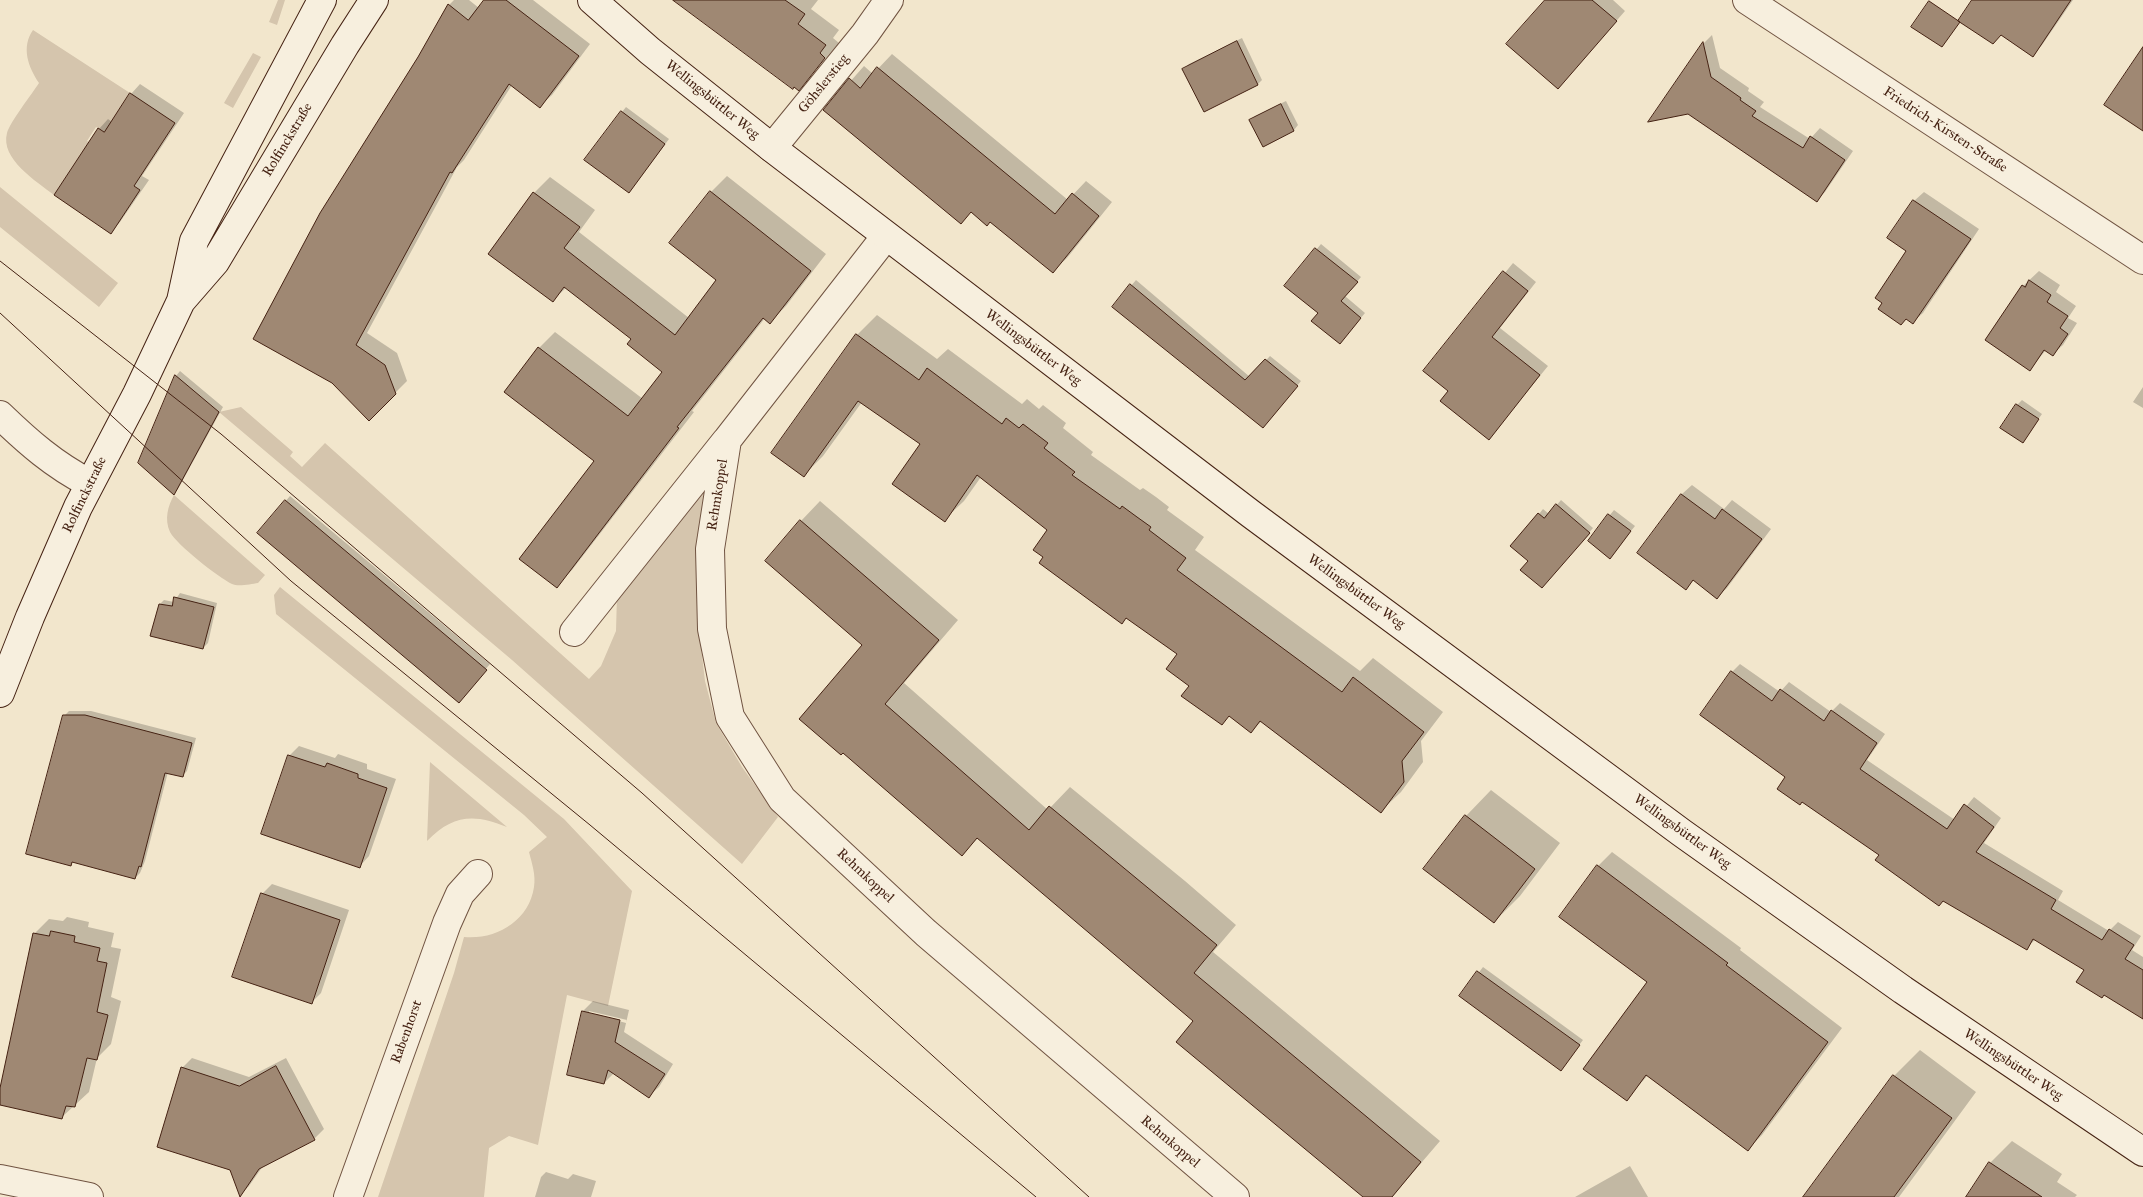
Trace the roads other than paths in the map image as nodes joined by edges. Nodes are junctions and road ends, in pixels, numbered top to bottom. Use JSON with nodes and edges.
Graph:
{"nodes":[{"id":1,"x":322,"y":0,"type":"edge"},
{"id":2,"x":374,"y":0,"type":"edge"},
{"id":3,"x":592,"y":0,"type":"edge"},
{"id":4,"x":1747,"y":0,"type":"edge"},
{"id":5,"x":875,"y":6,"type":"edge"},
{"id":6,"x":772,"y":148,"type":"junction"},
{"id":7,"x":886,"y":236,"type":"junction"},
{"id":8,"x":2143,"y":260,"type":"edge"},
{"id":9,"x":181,"y":301,"type":"junction"},
{"id":10,"x":0,"y":415,"type":"edge"},
{"id":11,"x":727,"y":440,"type":"junction"},
{"id":12,"x":89,"y":483,"type":"junction"},
{"id":13,"x":574,"y":632,"type":"dead end"},
{"id":14,"x":0,"y":693,"type":"edge"},
{"id":15,"x":478,"y":874,"type":"dead end"},
{"id":16,"x":2143,"y":1152,"type":"edge"},
{"id":17,"x":0,"y":1179,"type":"edge"},
{"id":18,"x":88,"y":1197,"type":"edge"},
{"id":19,"x":348,"y":1197,"type":"edge"},
{"id":20,"x":1235,"y":1197,"type":"edge"}],
"edges":[{"from":1,"to":9,"type":"main road","name":"Rolfinckstraße"},
{"from":2,"to":9,"type":"main road","name":"Rolfinckstraße"},
{"from":3,"to":6,"type":"main road","name":"Wellingsbüttler Weg"},
{"from":4,"to":8,"type":"main road","name":"Friedrich-Kirsten-Straße"},
{"from":5,"to":6,"type":"main road","name":"Göhslerstieg"},
{"from":6,"to":7,"type":"main road","name":"Wellingsbüttler Weg"},
{"from":7,"to":11,"type":"main road","name":"Rehmkoppel"},
{"from":7,"to":16,"type":"main road","name":"Wellingsbüttler Weg"},
{"from":9,"to":12,"type":"main road","name":"Rolfinckstraße"},
{"from":10,"to":12,"type":"main road"},
{"from":11,"to":13,"type":"main road","name":"Rehmkoppel"},
{"from":11,"to":20,"type":"main road","name":"Rehmkoppel"},
{"from":12,"to":14,"type":"main road","name":"Rolfinckstraße"},
{"from":15,"to":19,"type":"main road","name":"Rabenhorst"},
{"from":17,"to":18,"type":"main road"}]}
